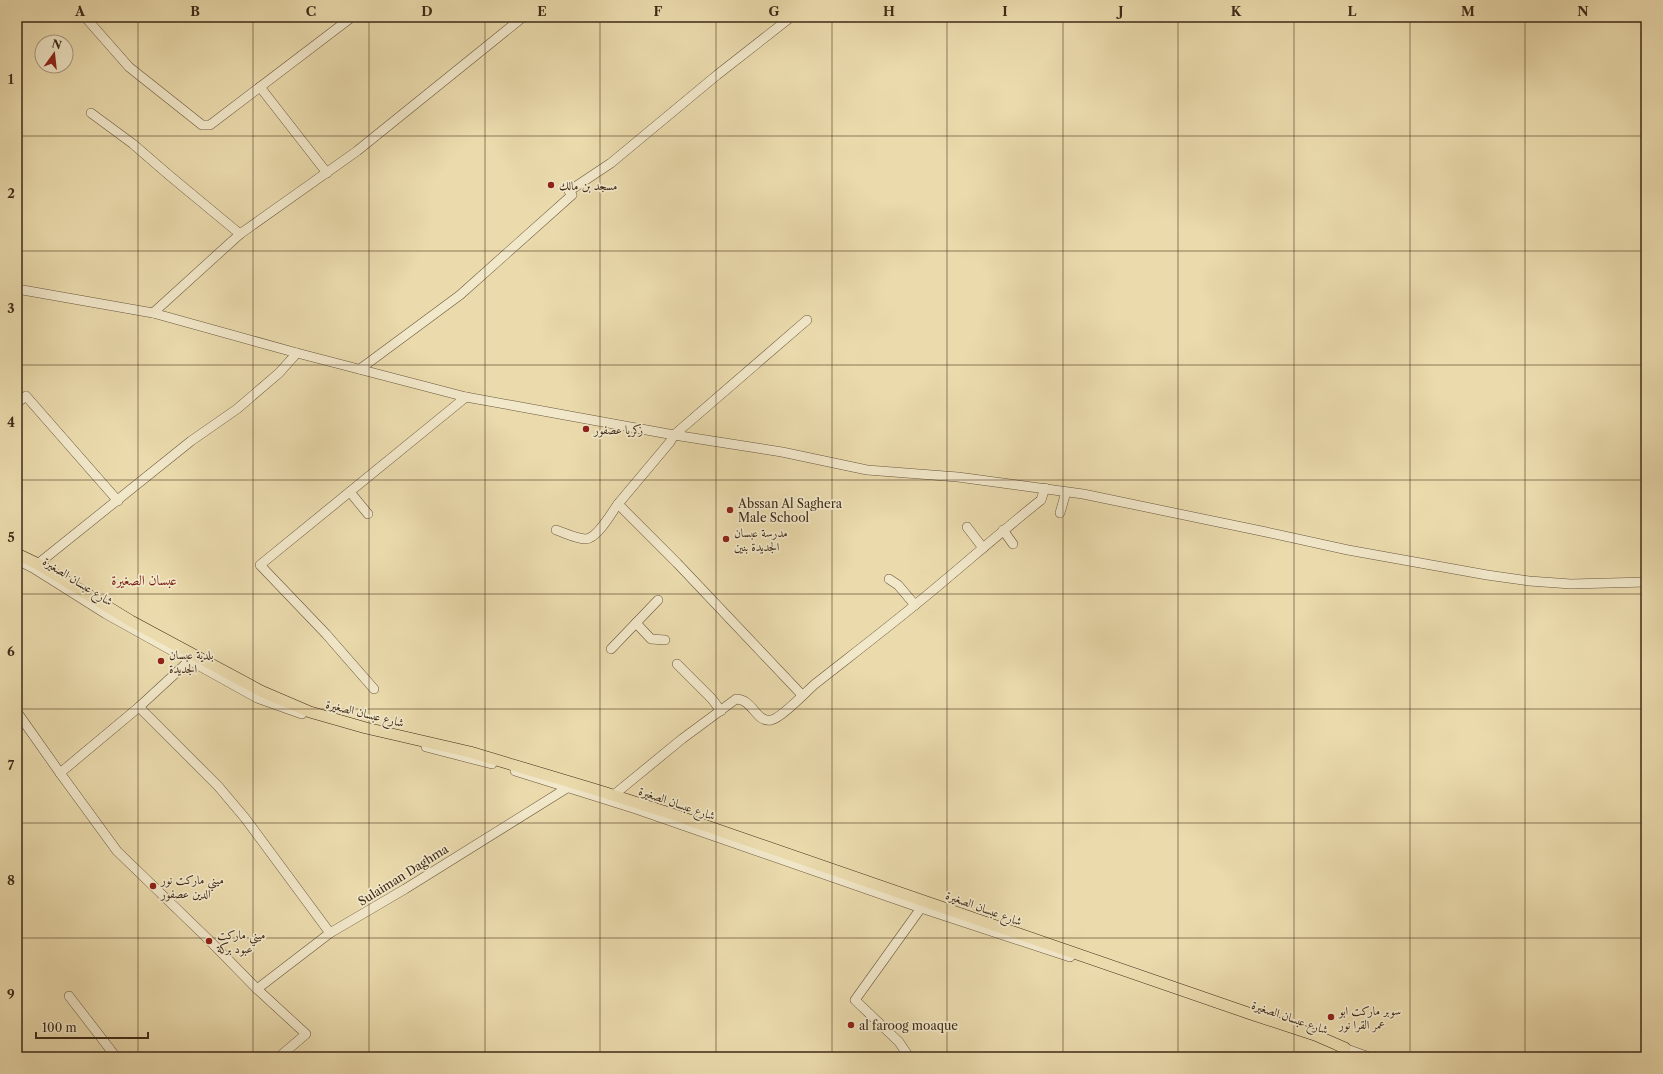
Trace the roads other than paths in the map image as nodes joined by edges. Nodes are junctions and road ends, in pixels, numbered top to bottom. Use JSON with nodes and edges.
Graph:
{"nodes":[{"id":1,"x":85,"y":17,"type":"edge"},
{"id":2,"x":352,"y":17,"type":"edge"},
{"id":3,"x":523,"y":17,"type":"edge"},
{"id":4,"x":791,"y":17,"type":"edge"},
{"id":5,"x":260,"y":87,"type":"junction"},
{"id":6,"x":90,"y":113,"type":"dead end"},
{"id":7,"x":327,"y":173,"type":"junction"},
{"id":8,"x":240,"y":234,"type":"junction"},
{"id":9,"x":17,"y":289,"type":"edge"},
{"id":10,"x":153,"y":313,"type":"junction"},
{"id":11,"x":807,"y":320,"type":"dead end"},
{"id":12,"x":297,"y":353,"type":"junction"},
{"id":13,"x":360,"y":369,"type":"junction"},
{"id":14,"x":466,"y":397,"type":"junction"},
{"id":15,"x":17,"y":402,"type":"edge"},
{"id":16,"x":674,"y":435,"type":"junction"},
{"id":17,"x":1045,"y":488,"type":"junction"},
{"id":18,"x":350,"y":492,"type":"junction"},
{"id":19,"x":1066,"y":492,"type":"junction"},
{"id":20,"x":118,"y":501,"type":"junction"},
{"id":21,"x":618,"y":504,"type":"junction"},
{"id":22,"x":1060,"y":513,"type":"dead end"},
{"id":23,"x":368,"y":514,"type":"dead end"},
{"id":24,"x":967,"y":527,"type":"dead end"},
{"id":25,"x":556,"y":530,"type":"dead end"},
{"id":26,"x":1003,"y":530,"type":"junction"},
{"id":27,"x":1013,"y":544,"type":"dead end"},
{"id":28,"x":983,"y":548,"type":"junction"},
{"id":29,"x":17,"y":554,"type":"edge"},
{"id":30,"x":17,"y":560,"type":"edge"},
{"id":31,"x":35,"y":566,"type":"junction"},
{"id":32,"x":889,"y":579,"type":"dead end"},
{"id":33,"x":1646,"y":582,"type":"edge"},
{"id":34,"x":658,"y":600,"type":"dead end"},
{"id":35,"x":915,"y":605,"type":"junction"},
{"id":36,"x":636,"y":623,"type":"junction"},
{"id":37,"x":665,"y":640,"type":"dead end"},
{"id":38,"x":612,"y":649,"type":"dead end"},
{"id":39,"x":190,"y":660,"type":"junction"},
{"id":40,"x":677,"y":664,"type":"dead end"},
{"id":41,"x":374,"y":689,"type":"dead end"},
{"id":42,"x":802,"y":695,"type":"junction"},
{"id":43,"x":139,"y":706,"type":"junction"},
{"id":44,"x":721,"y":711,"type":"junction"},
{"id":45,"x":17,"y":712,"type":"edge"},
{"id":46,"x":60,"y":773,"type":"junction"},
{"id":47,"x":567,"y":788,"type":"junction"},
{"id":48,"x":611,"y":798,"type":"junction"},
{"id":49,"x":921,"y":908,"type":"junction"},
{"id":50,"x":330,"y":933,"type":"junction"},
{"id":51,"x":257,"y":989,"type":"junction"},
{"id":52,"x":69,"y":996,"type":"dead end"},
{"id":53,"x":1345,"y":1048,"type":"junction"},
{"id":54,"x":116,"y":1057,"type":"edge"},
{"id":55,"x":279,"y":1057,"type":"edge"},
{"id":56,"x":909,"y":1057,"type":"edge"},
{"id":57,"x":1369,"y":1057,"type":"edge"}],
"edges":[{"from":1,"to":5,"type":"street"},
{"from":2,"to":5,"type":"street"},
{"from":3,"to":7,"type":"street"},
{"from":4,"to":13,"type":"street"},
{"from":5,"to":7,"type":"street"},
{"from":6,"to":8,"type":"street"},
{"from":7,"to":8,"type":"street"},
{"from":8,"to":10,"type":"street"},
{"from":9,"to":10,"type":"street"},
{"from":10,"to":12,"type":"street"},
{"from":11,"to":16,"type":"street"},
{"from":12,"to":13,"type":"street"},
{"from":12,"to":20,"type":"street"},
{"from":13,"to":14,"type":"street"},
{"from":14,"to":16,"type":"street"},
{"from":14,"to":18,"type":"street"},
{"from":15,"to":20,"type":"street"},
{"from":16,"to":17,"type":"street"},
{"from":16,"to":21,"type":"street"},
{"from":17,"to":19,"type":"street"},
{"from":17,"to":26,"type":"street"},
{"from":18,"to":23,"type":"street"},
{"from":18,"to":41,"type":"street"},
{"from":19,"to":22,"type":"street"},
{"from":19,"to":33,"type":"street"},
{"from":20,"to":31,"type":"street"},
{"from":21,"to":25,"type":"street"},
{"from":21,"to":42,"type":"street"},
{"from":24,"to":28,"type":"street"},
{"from":26,"to":27,"type":"street"},
{"from":26,"to":28,"type":"street"},
{"from":28,"to":35,"type":"street"},
{"from":29,"to":31,"type":"main road","name":"شارع عبسان الصغيرة"},
{"from":30,"to":31,"type":"street","name":"شارع عبسان الصغيرة"},
{"from":31,"to":39,"type":"street","name":"شارع عبسان الصغيرة"},
{"from":31,"to":48,"type":"main road","name":"شارع عبسان الصغيرة"},
{"from":32,"to":35,"type":"street"},
{"from":34,"to":36,"type":"street"},
{"from":35,"to":42,"type":"street"},
{"from":36,"to":37,"type":"street"},
{"from":36,"to":38,"type":"street"},
{"from":39,"to":43,"type":"street"},
{"from":39,"to":47,"type":"street","name":"شارع عبسان الصغيرة"},
{"from":40,"to":44,"type":"street"},
{"from":42,"to":44,"type":"street"},
{"from":43,"to":46,"type":"street"},
{"from":43,"to":50,"type":"street"},
{"from":44,"to":48,"type":"street"},
{"from":45,"to":46,"type":"street"},
{"from":46,"to":51,"type":"street"},
{"from":47,"to":48,"type":"street","name":"شارع عبسان الصغيرة"},
{"from":47,"to":50,"type":"street","name":"Sulaiman Daghma"},
{"from":48,"to":49,"type":"street","name":"شارع عبسان الصغيرة"},
{"from":48,"to":53,"type":"main road","name":"شارع عبسان الصغيرة"},
{"from":49,"to":53,"type":"street","name":"شارع عبسان الصغيرة"},
{"from":49,"to":56,"type":"street"},
{"from":50,"to":51,"type":"street","name":"Sulaiman Daghma"},
{"from":51,"to":55,"type":"street"},
{"from":52,"to":54,"type":"street"},
{"from":53,"to":57,"type":"street","name":"شارع عبسان الصغيرة"}]}
